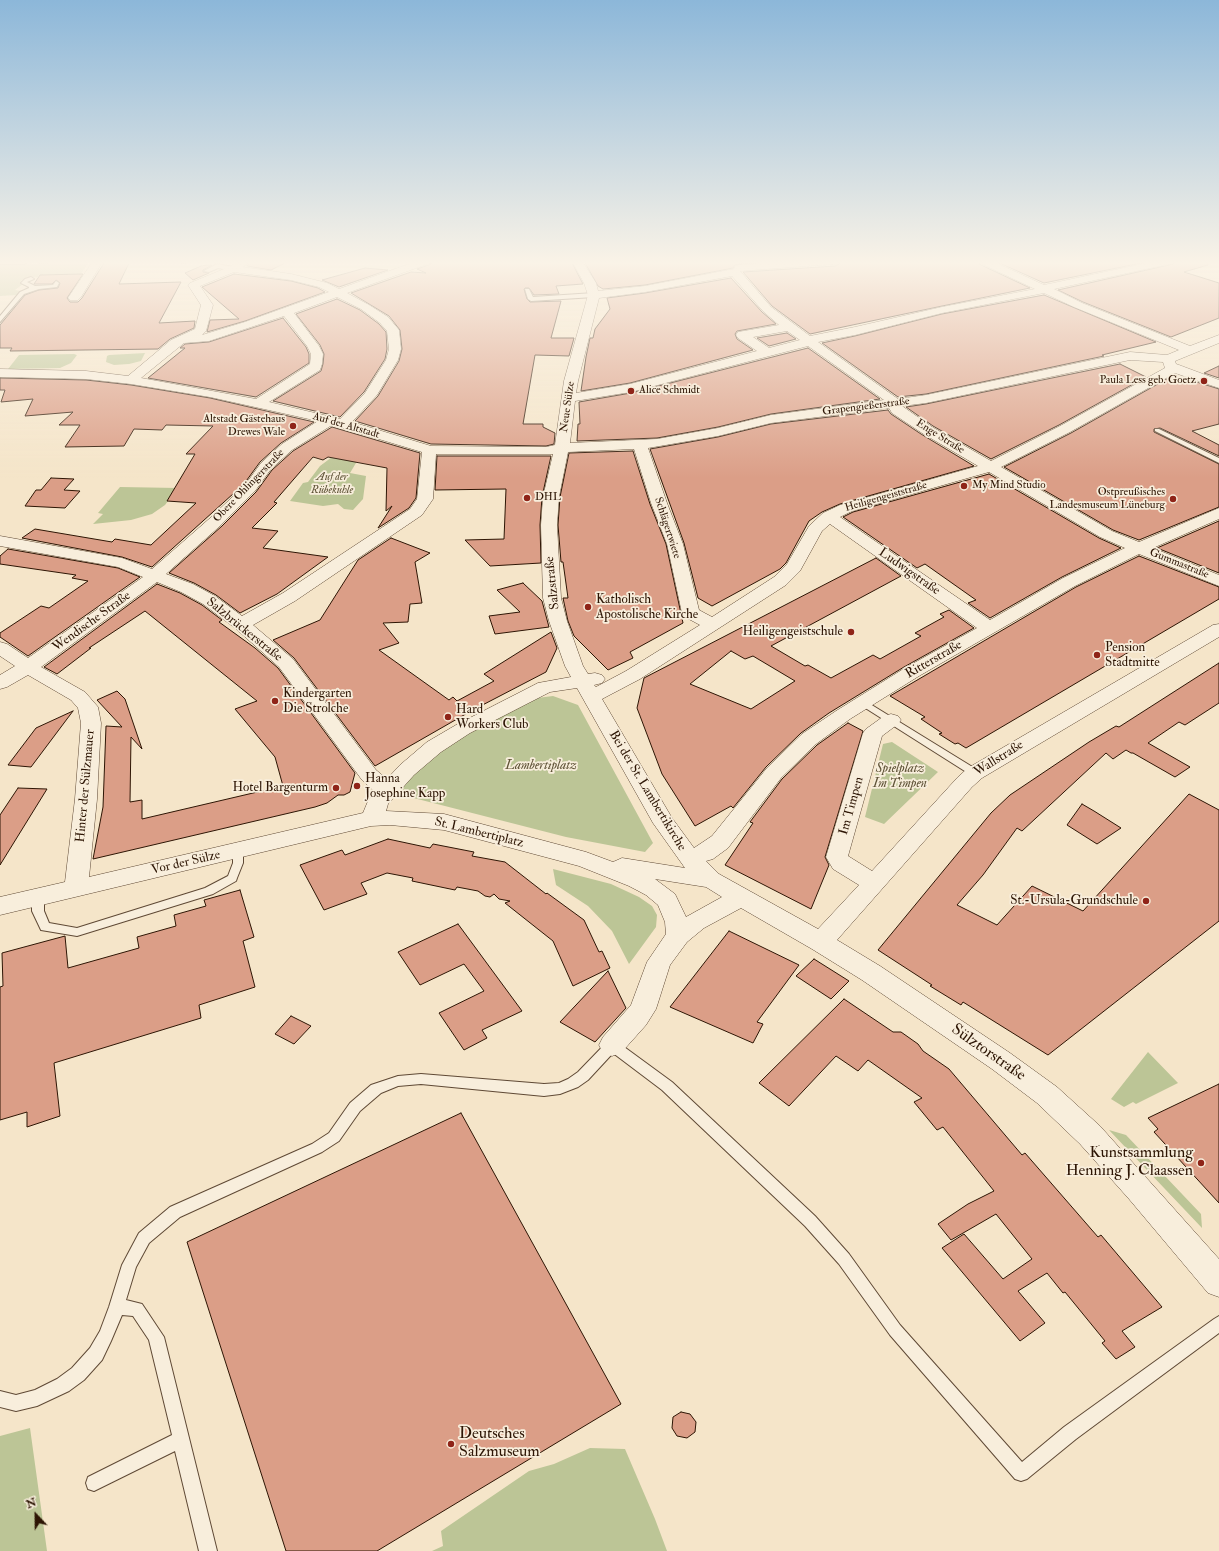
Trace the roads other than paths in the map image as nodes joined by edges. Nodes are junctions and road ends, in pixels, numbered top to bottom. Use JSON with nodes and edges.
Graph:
{"nodes":[{"id":1,"x":195,"y":333,"type":"edge"},
{"id":2,"x":219,"y":333,"type":"edge"},
{"id":3,"x":304,"y":333,"type":"edge"},
{"id":4,"x":394,"y":333,"type":"edge"},
{"id":5,"x":583,"y":333,"type":"edge"},
{"id":6,"x":751,"y":333,"type":"edge"},
{"id":7,"x":797,"y":333,"type":"edge"},
{"id":8,"x":844,"y":333,"type":"edge"},
{"id":9,"x":1149,"y":333,"type":"edge"},
{"id":10,"x":1219,"y":339,"type":"edge"},
{"id":11,"x":177,"y":341,"type":"junction"},
{"id":12,"x":808,"y":341,"type":"junction"},
{"id":13,"x":1191,"y":351,"type":"junction"},
{"id":14,"x":767,"y":352,"type":"junction"},
{"id":15,"x":1171,"y":364,"type":"junction"},
{"id":16,"x":0,"y":372,"type":"edge"},
{"id":17,"x":131,"y":380,"type":"junction"},
{"id":18,"x":1219,"y":384,"type":"edge"},
{"id":19,"x":568,"y":400,"type":"junction"},
{"id":20,"x":258,"y":403,"type":"junction"},
{"id":21,"x":894,"y":404,"type":"junction"},
{"id":22,"x":337,"y":422,"type":"junction"},
{"id":23,"x":1157,"y":430,"type":"dead end"},
{"id":24,"x":640,"y":444,"type":"junction"},
{"id":25,"x":429,"y":450,"type":"junction"},
{"id":26,"x":560,"y":456,"type":"junction"},
{"id":27,"x":1219,"y":461,"type":"edge"},
{"id":28,"x":990,"y":467,"type":"junction"},
{"id":29,"x":1219,"y":513,"type":"edge"},
{"id":30,"x":828,"y":516,"type":"junction"},
{"id":31,"x":0,"y":541,"type":"edge"},
{"id":32,"x":1138,"y":548,"type":"junction"},
{"id":33,"x":155,"y":576,"type":"junction"},
{"id":34,"x":1219,"y":581,"type":"edge"},
{"id":35,"x":241,"y":624,"type":"junction"},
{"id":36,"x":712,"y":624,"type":"junction"},
{"id":37,"x":989,"y":628,"type":"junction"},
{"id":38,"x":1219,"y":629,"type":"edge"},
{"id":39,"x":0,"y":648,"type":"edge"},
{"id":40,"x":28,"y":667,"type":"junction"},
{"id":41,"x":0,"y":683,"type":"edge"},
{"id":42,"x":586,"y":689,"type":"junction"},
{"id":43,"x":862,"y":702,"type":"junction"},
{"id":44,"x":891,"y":720,"type":"junction"},
{"id":45,"x":975,"y":773,"type":"junction"},
{"id":46,"x":388,"y":791,"type":"junction"},
{"id":47,"x":371,"y":819,"type":"junction"},
{"id":48,"x":238,"y":851,"type":"junction"},
{"id":49,"x":689,"y":858,"type":"junction"},
{"id":50,"x":586,"y":860,"type":"junction"},
{"id":51,"x":711,"y":880,"type":"junction"},
{"id":52,"x":874,"y":883,"type":"junction"},
{"id":53,"x":77,"y":888,"type":"junction"},
{"id":54,"x":38,"y":897,"type":"junction"},
{"id":55,"x":739,"y":898,"type":"junction"},
{"id":56,"x":0,"y":906,"type":"edge"},
{"id":57,"x":678,"y":936,"type":"junction"},
{"id":58,"x":821,"y":942,"type":"junction"},
{"id":59,"x":612,"y":1045,"type":"junction"},
{"id":60,"x":1215,"y":1271,"type":"edge"},
{"id":61,"x":117,"y":1307,"type":"junction"},
{"id":62,"x":1219,"y":1324,"type":"edge"},
{"id":63,"x":0,"y":1399,"type":"edge"},
{"id":64,"x":181,"y":1439,"type":"junction"},
{"id":65,"x":94,"y":1484,"type":"dead end"},
{"id":66,"x":208,"y":1551,"type":"edge"}],
"edges":[{"from":1,"to":11,"type":"street"},
{"from":2,"to":11,"type":"street"},
{"from":3,"to":20,"type":"street"},
{"from":4,"to":22,"type":"street","name":"Obere Ohlingerstraße"},
{"from":5,"to":19,"type":"street","name":"Neue Sülze"},
{"from":6,"to":14,"type":"street"},
{"from":7,"to":12,"type":"street","name":"Enge Straße"},
{"from":8,"to":12,"type":"street"},
{"from":9,"to":13,"type":"street"},
{"from":10,"to":13,"type":"street"},
{"from":11,"to":17,"type":"street"},
{"from":12,"to":14,"type":"street"},
{"from":12,"to":21,"type":"street","name":"Enge Straße"},
{"from":13,"to":15,"type":"street"},
{"from":14,"to":19,"type":"street"},
{"from":15,"to":18,"type":"street"},
{"from":15,"to":21,"type":"street","name":"Grapengießerstraße"},
{"from":15,"to":28,"type":"street","name":"Heiligengeiststraße"},
{"from":16,"to":17,"type":"street","name":"Auf der Altstadt"},
{"from":17,"to":20,"type":"street","name":"Auf der Altstadt"},
{"from":19,"to":26,"type":"street","name":"Neue Sülze"},
{"from":20,"to":22,"type":"street","name":"Auf der Altstadt"},
{"from":21,"to":24,"type":"street","name":"Grapengießerstraße"},
{"from":21,"to":28,"type":"street","name":"Enge Straße"},
{"from":22,"to":25,"type":"street","name":"Auf der Altstadt"},
{"from":22,"to":33,"type":"street","name":"Obere Ohlingerstraße"},
{"from":23,"to":27,"type":"lane"},
{"from":24,"to":26,"type":"street","name":"Grapengießerstraße"},
{"from":24,"to":36,"type":"street","name":"Schlägertwiete"},
{"from":25,"to":26,"type":"street","name":"Auf der Altstadt"},
{"from":25,"to":35,"type":"street"},
{"from":26,"to":42,"type":"street","name":"Salzstraße"},
{"from":28,"to":30,"type":"street","name":"Heiligengeiststraße"},
{"from":28,"to":32,"type":"street","name":"Enge Straße"},
{"from":29,"to":32,"type":"street","name":"Ritterstraße"},
{"from":30,"to":36,"type":"street","name":"Heiligengeiststraße"},
{"from":30,"to":37,"type":"street","name":"Ludwigstraße"},
{"from":31,"to":33,"type":"street","name":"Salzbrückerstraße"},
{"from":32,"to":34,"type":"street","name":"Gummastraße"},
{"from":32,"to":37,"type":"street","name":"Ritterstraße"},
{"from":33,"to":35,"type":"street","name":"Salzbrückerstraße"},
{"from":33,"to":40,"type":"street","name":"Wendische Straße"},
{"from":35,"to":46,"type":"street","name":"Salzbrückerstraße"},
{"from":36,"to":42,"type":"street","name":"Heiligengeiststraße"},
{"from":37,"to":43,"type":"street","name":"Ritterstraße"},
{"from":38,"to":45,"type":"street","name":"Wallstraße"},
{"from":39,"to":40,"type":"street","name":"Hinter der Sülzmauer"},
{"from":40,"to":41,"type":"street"},
{"from":40,"to":53,"type":"street","name":"Hinter der Sülzmauer"},
{"from":42,"to":46,"type":"street"},
{"from":42,"to":49,"type":"street","name":"Bei der St. Lambertikirche"},
{"from":43,"to":44,"type":"lane"},
{"from":43,"to":49,"type":"street","name":"Ritterstraße"},
{"from":44,"to":45,"type":"lane"},
{"from":44,"to":52,"type":"street","name":"Im Timpen"},
{"from":45,"to":52,"type":"street","name":"Wallstraße"},
{"from":46,"to":47,"type":"street"},
{"from":47,"to":48,"type":"street","name":"Vor der Sülze"},
{"from":47,"to":50,"type":"street","name":"St. Lambertiplatz"},
{"from":48,"to":53,"type":"street","name":"Vor der Sülze"},
{"from":48,"to":54,"type":"lane"},
{"from":49,"to":51,"type":"street","name":"Bei der St. Lambertikirche"},
{"from":50,"to":51,"type":"street","name":"St. Lambertiplatz"},
{"from":50,"to":57,"type":"street","name":"St. Lambertiplatz"},
{"from":51,"to":55,"type":"street","name":"Sülztorstraße"},
{"from":52,"to":58,"type":"street","name":"Wallstraße"},
{"from":53,"to":54,"type":"street","name":"Vor der Sülze"},
{"from":54,"to":56,"type":"street","name":"Vor der Sülze"},
{"from":55,"to":57,"type":"street"},
{"from":55,"to":58,"type":"street","name":"Sülztorstraße"},
{"from":57,"to":59,"type":"street"},
{"from":58,"to":60,"type":"street","name":"Sülztorstraße"},
{"from":59,"to":61,"type":"lane"},
{"from":59,"to":62,"type":"lane"},
{"from":61,"to":63,"type":"lane"},
{"from":61,"to":64,"type":"lane"},
{"from":64,"to":65,"type":"lane"},
{"from":64,"to":66,"type":"lane"}]}
